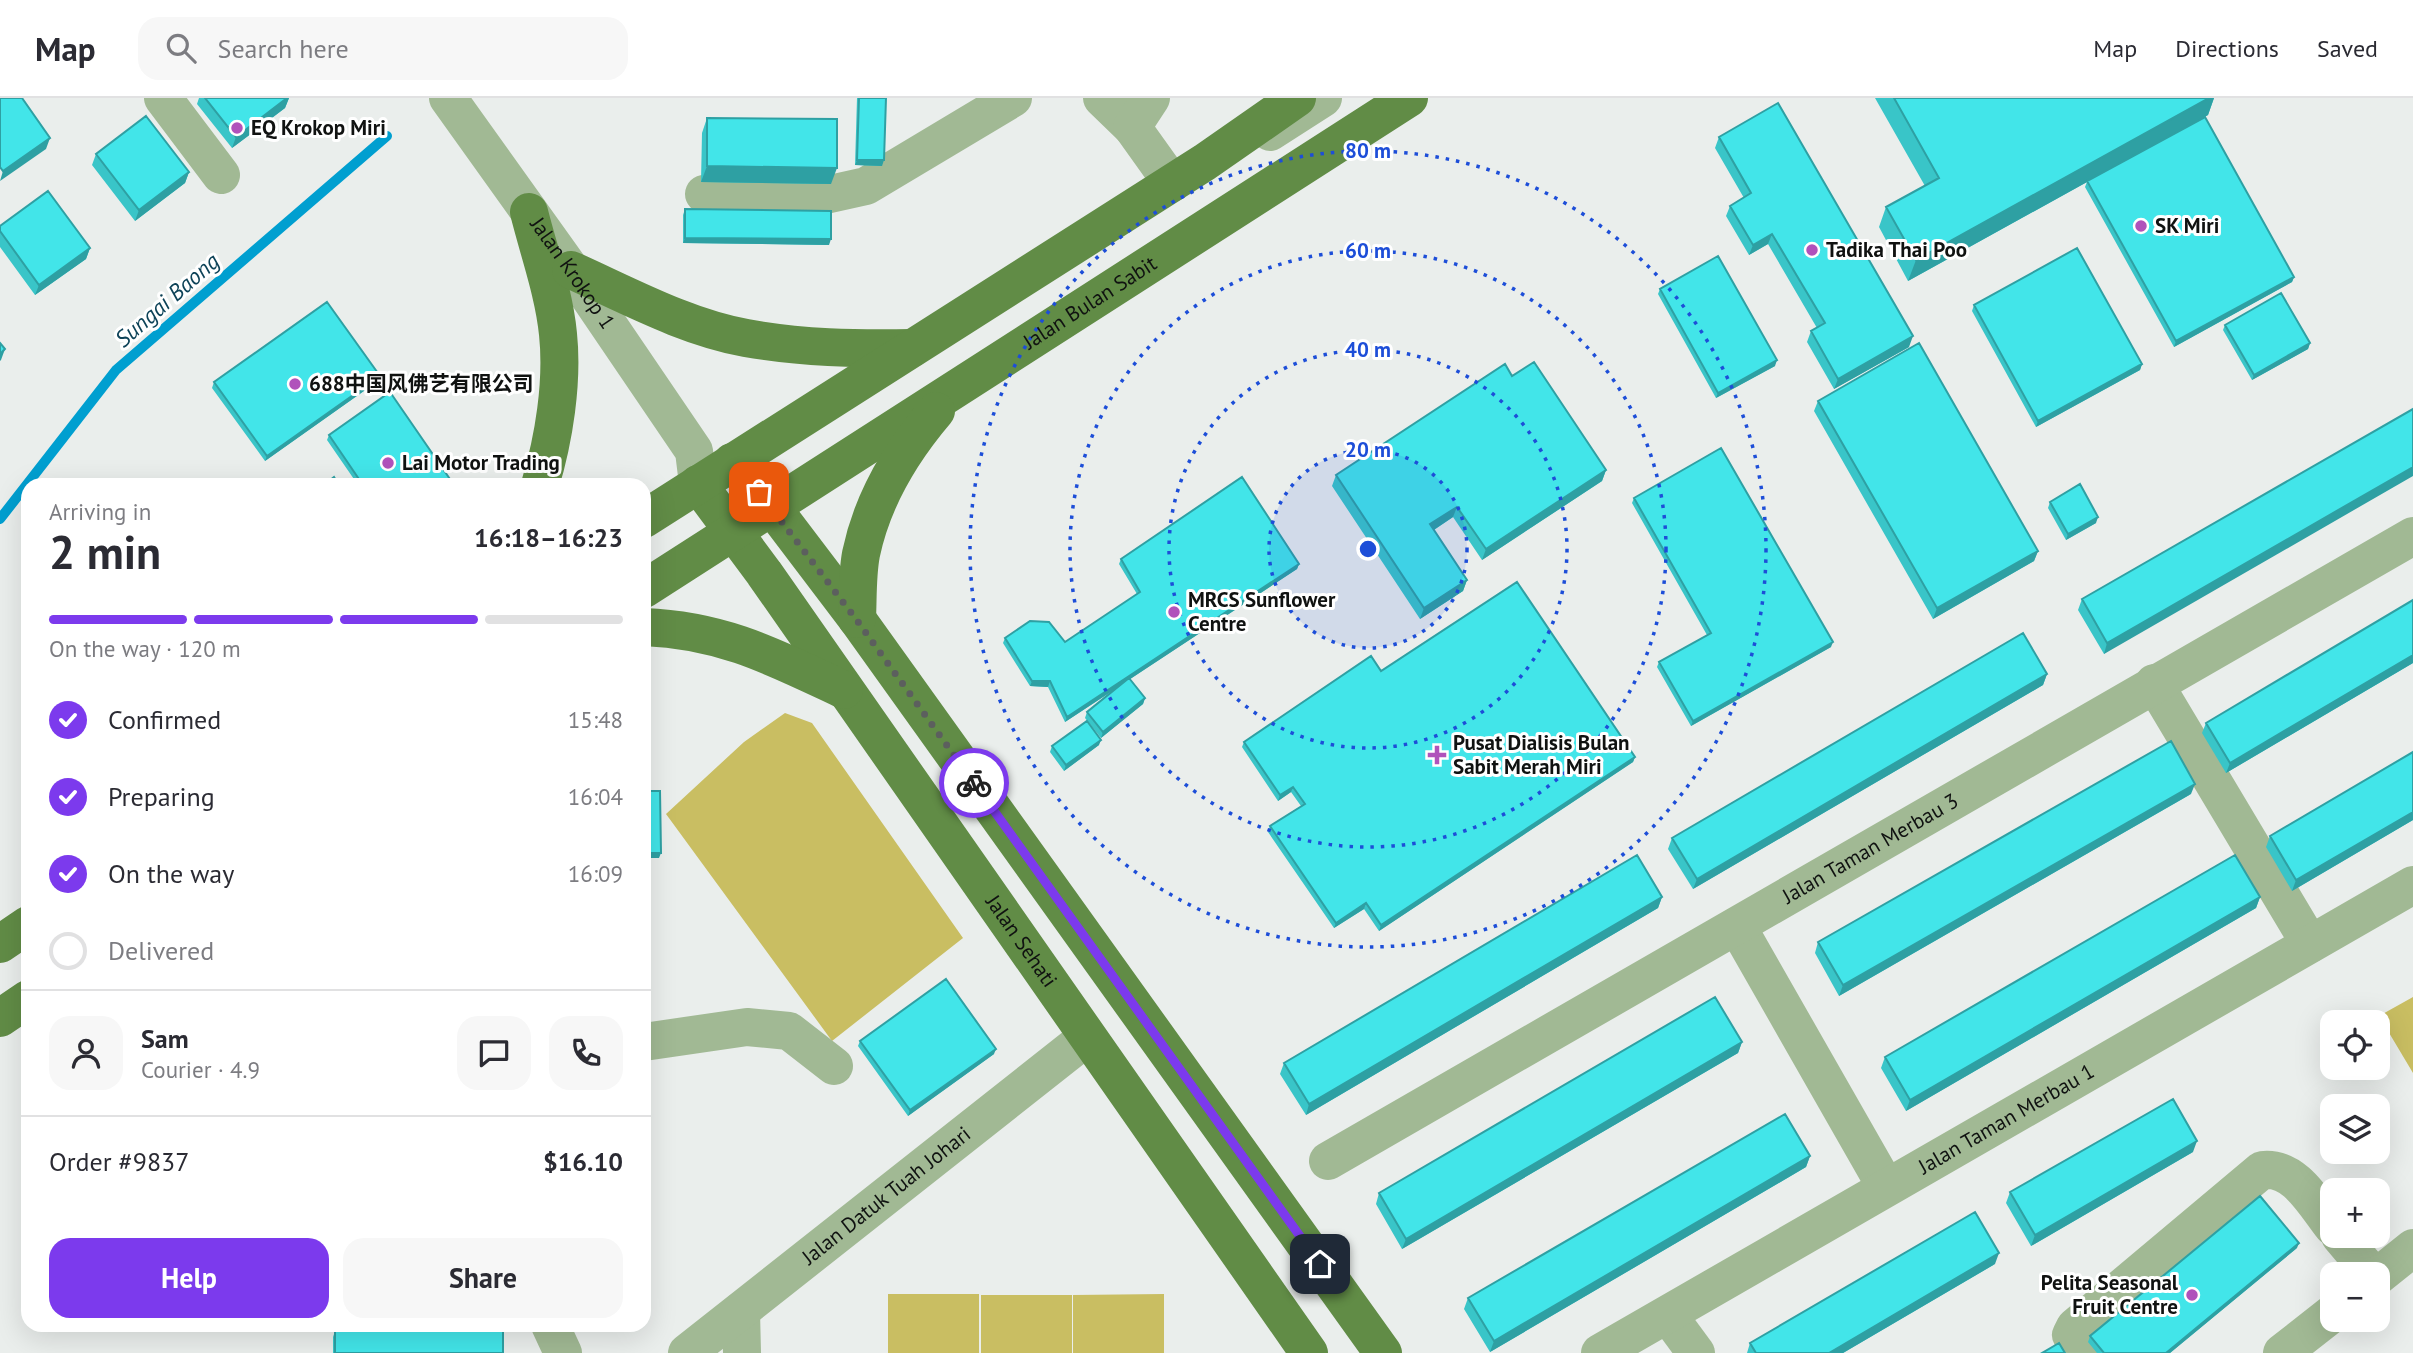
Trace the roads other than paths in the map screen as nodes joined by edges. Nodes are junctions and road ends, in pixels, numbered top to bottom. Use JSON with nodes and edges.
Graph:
{"nodes":[{"id":1,"x":163,"y":98,"type":"edge"},
{"id":2,"x":448,"y":98,"type":"edge"},
{"id":3,"x":1013,"y":98,"type":"edge"},
{"id":4,"x":1102,"y":98,"type":"edge"},
{"id":5,"x":1297,"y":98,"type":"edge"},
{"id":6,"x":1323,"y":98,"type":"edge"},
{"id":7,"x":1409,"y":98,"type":"edge"},
{"id":8,"x":1142,"y":113,"type":"edge"},
{"id":9,"x":1205,"y":162,"type":"junction"},
{"id":10,"x":221,"y":174,"type":"dead end"},
{"id":11,"x":1172,"y":183,"type":"junction"},
{"id":12,"x":704,"y":194,"type":"dead end"},
{"id":13,"x":529,"y":212,"type":"junction"},
{"id":14,"x":571,"y":270,"type":"junction"},
{"id":15,"x":912,"y":348,"type":"junction"},
{"id":16,"x":956,"y":388,"type":"junction"},
{"id":17,"x":732,"y":462,"type":"junction"},
{"id":18,"x":696,"y":468,"type":"junction"},
{"id":19,"x":542,"y":478,"type":"edge"},
{"id":20,"x":772,"y":507,"type":"junction"},
{"id":21,"x":651,"y":512,"type":"edge"},
{"id":22,"x":735,"y":531,"type":"junction"},
{"id":23,"x":2413,"y":536,"type":"edge"},
{"id":24,"x":651,"y":585,"type":"edge"},
{"id":25,"x":856,"y":619,"type":"junction"},
{"id":26,"x":651,"y":627,"type":"edge"},
{"id":27,"x":2154,"y":683,"type":"junction"},
{"id":28,"x":845,"y":691,"type":"junction"},
{"id":29,"x":2413,"y":885,"type":"edge"},
{"id":30,"x":1737,"y":926,"type":"junction"},
{"id":31,"x":21,"y":930,"type":"edge"},
{"id":32,"x":0,"y":944,"type":"edge"},
{"id":33,"x":2310,"y":944,"type":"junction"},
{"id":34,"x":21,"y":1004,"type":"edge"},
{"id":35,"x":0,"y":1018,"type":"edge"},
{"id":36,"x":1086,"y":1038,"type":"junction"},
{"id":37,"x":651,"y":1041,"type":"edge"},
{"id":38,"x":834,"y":1066,"type":"dead end"},
{"id":39,"x":1328,"y":1161,"type":"dead end"},
{"id":40,"x":1886,"y":1187,"type":"junction"},
{"id":41,"x":2320,"y":1211,"type":"edge"},
{"id":42,"x":2350,"y":1248,"type":"edge"},
{"id":43,"x":2413,"y":1248,"type":"edge"},
{"id":44,"x":2362,"y":1262,"type":"edge"},
{"id":45,"x":2390,"y":1266,"type":"edge"},
{"id":46,"x":741,"y":1311,"type":"junction"},
{"id":47,"x":1668,"y":1315,"type":"junction"},
{"id":48,"x":2320,"y":1323,"type":"edge"},
{"id":49,"x":553,"y":1332,"type":"edge"},
{"id":50,"x":563,"y":1353,"type":"edge"},
{"id":51,"x":687,"y":1353,"type":"edge"},
{"id":52,"x":741,"y":1353,"type":"edge"},
{"id":53,"x":1309,"y":1353,"type":"edge"},
{"id":54,"x":1383,"y":1353,"type":"edge"},
{"id":55,"x":1600,"y":1353,"type":"edge"},
{"id":56,"x":1696,"y":1353,"type":"edge"},
{"id":57,"x":2082,"y":1353,"type":"edge"},
{"id":58,"x":2282,"y":1353,"type":"edge"}],
"edges":[{"from":1,"to":10,"type":"street"},
{"from":2,"to":13,"type":"street","name":"Jalan Krokop 1"},
{"from":3,"to":12,"type":"street"},
{"from":4,"to":8,"type":"street"},
{"from":5,"to":9,"type":"main road"},
{"from":6,"to":9,"type":"street"},
{"from":7,"to":16,"type":"main road","name":"Jalan Bulan Sabit"},
{"from":8,"to":11,"type":"street"},
{"from":9,"to":11,"type":"main road"},
{"from":11,"to":15,"type":"main road"},
{"from":13,"to":14,"type":"street","name":"Jalan Krokop 1"},
{"from":13,"to":19,"type":"main road"},
{"from":14,"to":15,"type":"main road"},
{"from":14,"to":18,"type":"street","name":"Jalan Krokop 1"},
{"from":15,"to":17,"type":"main road"},
{"from":16,"to":20,"type":"main road","name":"Jalan Bulan Sabit"},
{"from":16,"to":25,"type":"main road"},
{"from":17,"to":18,"type":"main road"},
{"from":17,"to":20,"type":"main road"},
{"from":18,"to":21,"type":"main road"},
{"from":18,"to":22,"type":"main road","name":"Jalan Sehati"},
{"from":20,"to":22,"type":"main road","name":"Jalan Bulan Sabit"},
{"from":20,"to":25,"type":"main road"},
{"from":22,"to":24,"type":"main road","name":"Jalan Bulan Sabit"},
{"from":22,"to":28,"type":"main road","name":"Jalan Sehati"},
{"from":23,"to":27,"type":"street","name":"Jalan Taman Merbau 3"},
{"from":25,"to":54,"type":"main road"},
{"from":26,"to":28,"type":"main road"},
{"from":27,"to":30,"type":"street","name":"Jalan Taman Merbau 3"},
{"from":27,"to":33,"type":"street"},
{"from":28,"to":36,"type":"main road","name":"Jalan Sehati"},
{"from":29,"to":33,"type":"street","name":"Jalan Taman Merbau 1"},
{"from":30,"to":39,"type":"street","name":"Jalan Taman Merbau 3"},
{"from":30,"to":40,"type":"street"},
{"from":31,"to":32,"type":"main road"},
{"from":33,"to":40,"type":"street","name":"Jalan Taman Merbau 1"},
{"from":34,"to":35,"type":"main road"},
{"from":36,"to":46,"type":"street","name":"Jalan Datuk Tuah Johari"},
{"from":36,"to":53,"type":"main road","name":"Jalan Sehati"},
{"from":37,"to":38,"type":"street"},
{"from":40,"to":47,"type":"street","name":"Jalan Taman Merbau 1"},
{"from":41,"to":57,"type":"street"},
{"from":42,"to":44,"type":"street"},
{"from":43,"to":45,"type":"street"},
{"from":46,"to":51,"type":"street","name":"Jalan Datuk Tuah Johari"},
{"from":46,"to":52,"type":"street"},
{"from":47,"to":55,"type":"street","name":"Jalan Taman Merbau 1"},
{"from":47,"to":56,"type":"street"},
{"from":48,"to":58,"type":"street"},
{"from":49,"to":50,"type":"street"}]}
